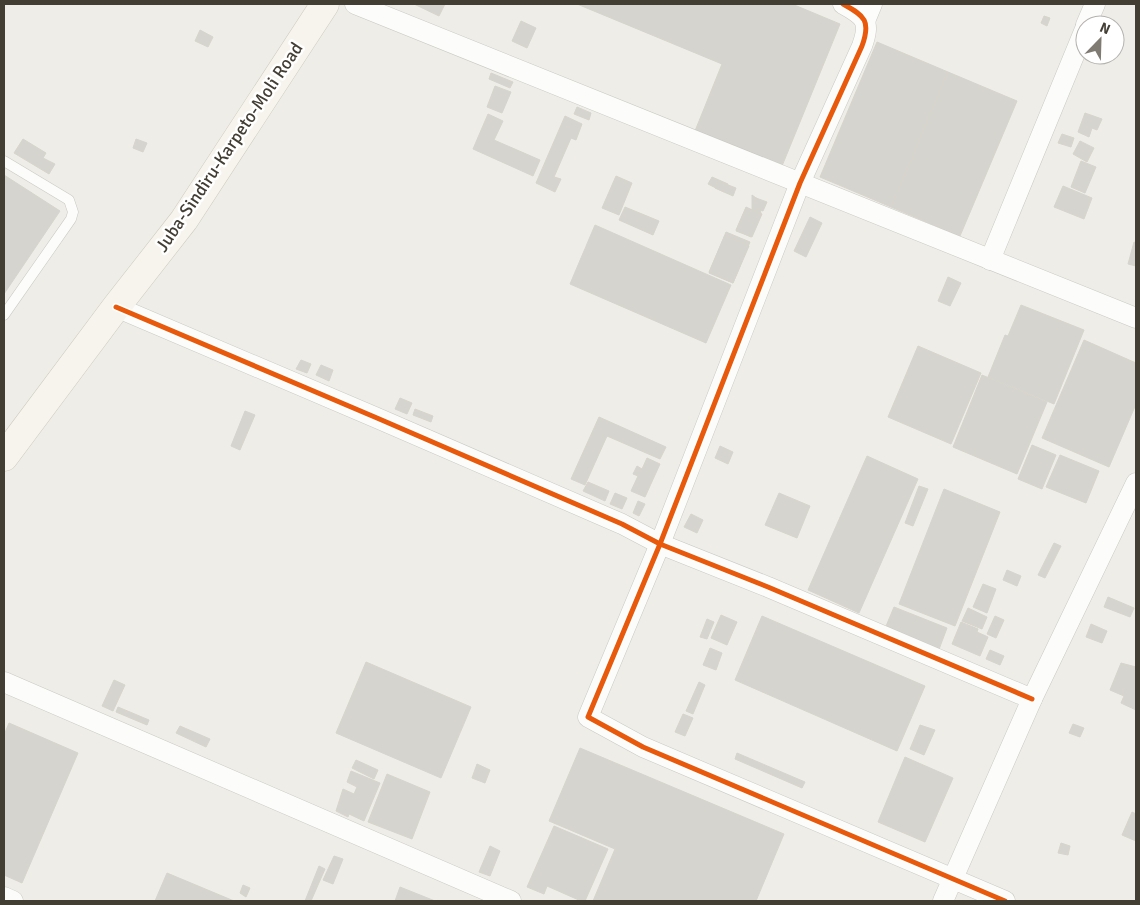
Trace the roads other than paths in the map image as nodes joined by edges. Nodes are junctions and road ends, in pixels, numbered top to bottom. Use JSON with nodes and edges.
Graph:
{"nodes":[{"id":1,"x":325,"y":4,"type":"edge"},
{"id":2,"x":355,"y":4,"type":"edge"},
{"id":3,"x":843,"y":4,"type":"edge"},
{"id":4,"x":869,"y":12,"type":"edge"},
{"id":5,"x":1075,"y":53,"type":"edge"},
{"id":6,"x":4,"y":161,"type":"edge"},
{"id":7,"x":800,"y":183,"type":"junction"},
{"id":8,"x":990,"y":260,"type":"junction"},
{"id":9,"x":116,"y":307,"type":"junction"},
{"id":10,"x":4,"y":315,"type":"edge"},
{"id":11,"x":1136,"y":318,"type":"edge"},
{"id":12,"x":4,"y":457,"type":"edge"},
{"id":13,"x":1136,"y":483,"type":"edge"},
{"id":14,"x":660,"y":544,"type":"junction"},
{"id":15,"x":4,"y":682,"type":"edge"},
{"id":16,"x":1032,"y":699,"type":"junction"},
{"id":17,"x":953,"y":879,"type":"junction"},
{"id":18,"x":4,"y":897,"type":"edge"},
{"id":19,"x":13,"y":901,"type":"edge"},
{"id":20,"x":511,"y":901,"type":"edge"},
{"id":21,"x":943,"y":901,"type":"edge"},
{"id":22,"x":1005,"y":901,"type":"edge"}],
"edges":[{"from":1,"to":9,"type":"main road","name":"Juba-Sindiru-Karpeto-Moli Road"},
{"from":2,"to":7,"type":"street"},
{"from":3,"to":4,"type":"street"},
{"from":4,"to":7,"type":"street"},
{"from":5,"to":8,"type":"street"},
{"from":6,"to":10,"type":"lane"},
{"from":7,"to":8,"type":"street"},
{"from":7,"to":14,"type":"street"},
{"from":8,"to":11,"type":"street"},
{"from":9,"to":12,"type":"main road","name":"Juba-Sindiru-Karpeto-Moli Road"},
{"from":9,"to":14,"type":"street"},
{"from":13,"to":16,"type":"street"},
{"from":14,"to":16,"type":"street"},
{"from":14,"to":17,"type":"street"},
{"from":15,"to":20,"type":"street"},
{"from":16,"to":17,"type":"street"},
{"from":17,"to":21,"type":"street"},
{"from":17,"to":22,"type":"street"},
{"from":18,"to":19,"type":"street"}]}
